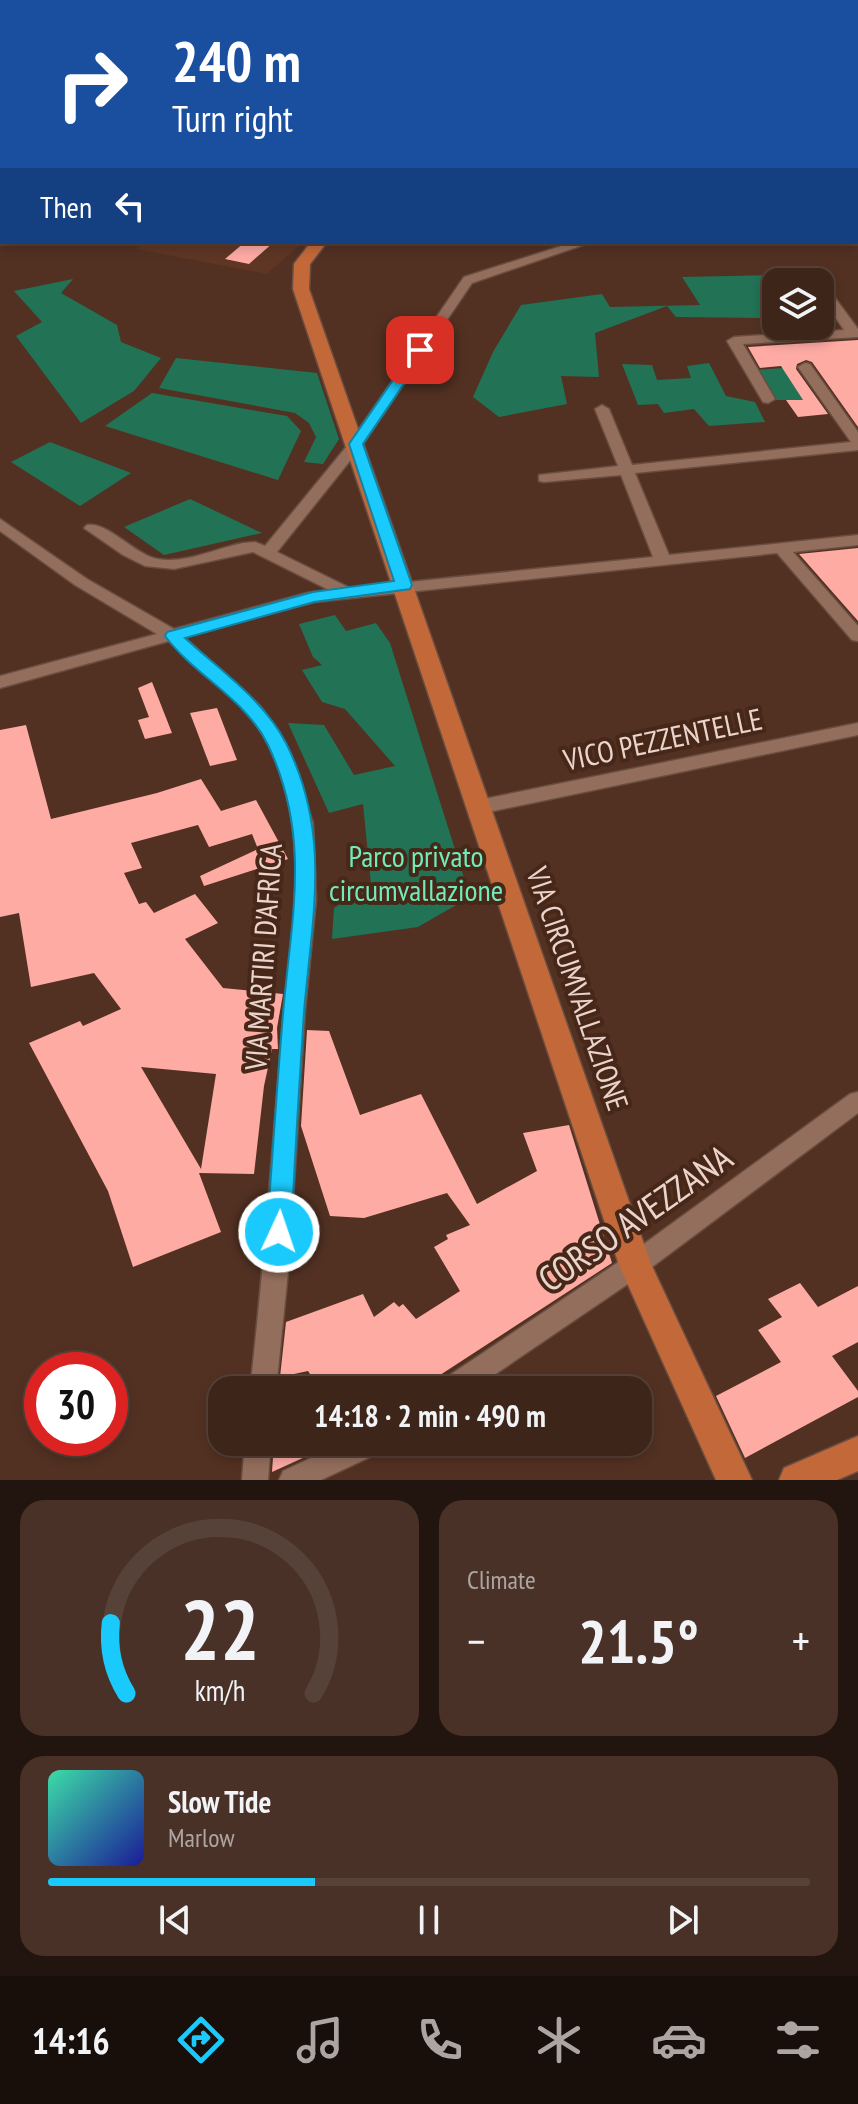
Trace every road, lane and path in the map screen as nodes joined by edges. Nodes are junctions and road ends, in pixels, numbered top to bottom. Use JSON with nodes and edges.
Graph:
{"nodes":[{"id":1,"x":317,"y":244,"type":"edge"},
{"id":2,"x":580,"y":244,"type":"edge"},
{"id":3,"x":834,"y":305,"type":"edge"},
{"id":4,"x":856,"y":334,"type":"edge"},
{"id":5,"x":805,"y":367,"type":"dead end"},
{"id":6,"x":768,"y":399,"type":"dead end"},
{"id":7,"x":602,"y":409,"type":"dead end"},
{"id":8,"x":356,"y":444,"type":"junction"},
{"id":9,"x":858,"y":444,"type":"edge"},
{"id":10,"x":627,"y":470,"type":"junction"},
{"id":11,"x":544,"y":478,"type":"dead end"},
{"id":12,"x":0,"y":524,"type":"edge"},
{"id":13,"x":92,"y":528,"type":"dead end"},
{"id":14,"x":858,"y":540,"type":"edge"},
{"id":15,"x":781,"y":548,"type":"junction"},
{"id":16,"x":268,"y":552,"type":"junction"},
{"id":17,"x":663,"y":561,"type":"junction"},
{"id":18,"x":404,"y":585,"type":"junction"},
{"id":19,"x":345,"y":592,"type":"junction"},
{"id":20,"x":856,"y":631,"type":"edge"},
{"id":21,"x":173,"y":636,"type":"junction"},
{"id":22,"x":0,"y":682,"type":"edge"},
{"id":23,"x":858,"y":729,"type":"edge"},
{"id":24,"x":479,"y":807,"type":"junction"},
{"id":25,"x":858,"y":1101,"type":"edge"},
{"id":26,"x":635,"y":1265,"type":"junction"},
{"id":27,"x":265,"y":1376,"type":"edge"},
{"id":28,"x":471,"y":1376,"type":"edge"},
{"id":29,"x":858,"y":1453,"type":"edge"},
{"id":30,"x":257,"y":1456,"type":"edge"},
{"id":31,"x":344,"y":1456,"type":"edge"},
{"id":32,"x":255,"y":1480,"type":"edge"},
{"id":33,"x":292,"y":1480,"type":"edge"},
{"id":34,"x":734,"y":1480,"type":"edge"},
{"id":35,"x":797,"y":1480,"type":"edge"}],
"edges":[{"from":1,"to":8,"type":"main road","name":"VIA CIRCUMVALLAZIONE"},
{"from":2,"to":8,"type":"street"},
{"from":3,"to":4,"type":"street"},
{"from":4,"to":6,"type":"street"},
{"from":5,"to":9,"type":"street"},
{"from":7,"to":10,"type":"street"},
{"from":8,"to":16,"type":"street"},
{"from":8,"to":18,"type":"main road","name":"VIA CIRCUMVALLAZIONE"},
{"from":9,"to":10,"type":"street"},
{"from":10,"to":11,"type":"street"},
{"from":10,"to":17,"type":"street"},
{"from":12,"to":21,"type":"street","name":"VIA MARTIRI D'AFRICA"},
{"from":13,"to":16,"type":"street"},
{"from":14,"to":15,"type":"street"},
{"from":15,"to":17,"type":"street"},
{"from":15,"to":20,"type":"street"},
{"from":16,"to":19,"type":"street"},
{"from":17,"to":18,"type":"street"},
{"from":18,"to":19,"type":"street"},
{"from":18,"to":24,"type":"main road","name":"VIA CIRCUMVALLAZIONE"},
{"from":19,"to":21,"type":"street"},
{"from":21,"to":22,"type":"street"},
{"from":21,"to":27,"type":"street","name":"VIA MARTIRI D'AFRICA"},
{"from":23,"to":24,"type":"street","name":"VICO PEZZENTELLE"},
{"from":24,"to":26,"type":"main road","name":"VIA CIRCUMVALLAZIONE"},
{"from":25,"to":26,"type":"street","name":"CORSO AVEZZANA"},
{"from":26,"to":28,"type":"street","name":"CORSO AVEZZANA"},
{"from":26,"to":34,"type":"main road","name":"VIA CIRCUMVALLAZIONE"},
{"from":29,"to":35,"type":"main road"},
{"from":30,"to":32,"type":"street"},
{"from":31,"to":33,"type":"street"}]}
